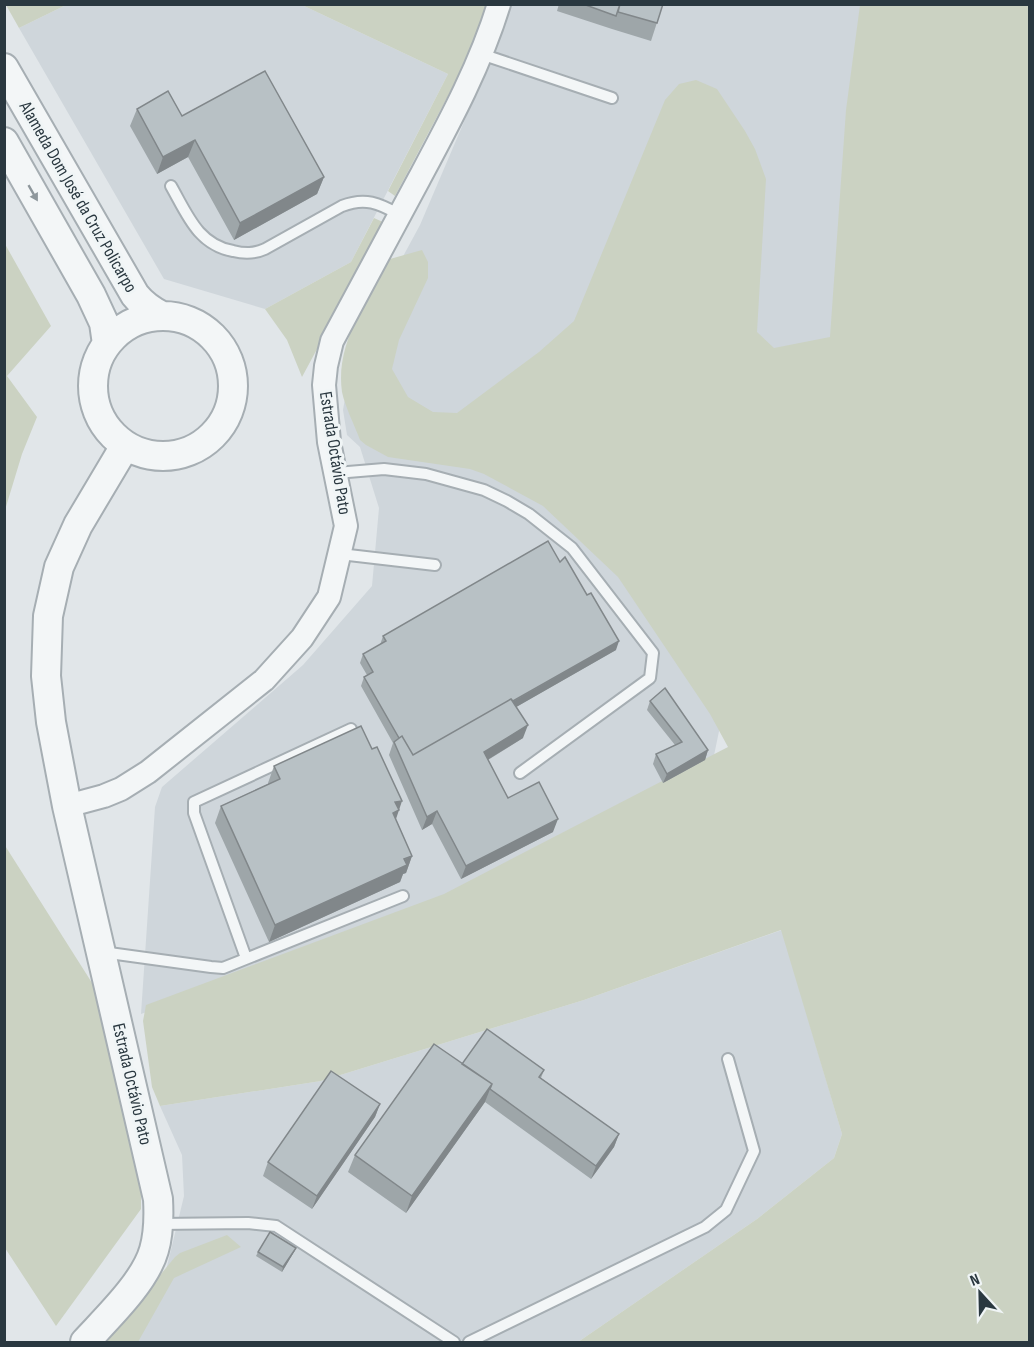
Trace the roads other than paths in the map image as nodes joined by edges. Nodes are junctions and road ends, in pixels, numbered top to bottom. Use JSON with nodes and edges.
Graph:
{"nodes":[{"id":1,"x":499,"y":4,"type":"edge"},
{"id":2,"x":481,"y":54,"type":"junction"},
{"id":3,"x":4,"y":68,"type":"edge"},
{"id":4,"x":612,"y":98,"type":"dead end"},
{"id":5,"x":4,"y":142,"type":"edge"},
{"id":6,"x":171,"y":186,"type":"dead end"},
{"id":7,"x":400,"y":215,"type":"junction"},
{"id":8,"x":162,"y":316,"type":"junction"},
{"id":9,"x":107,"y":344,"type":"junction"},
{"id":10,"x":125,"y":446,"type":"junction"},
{"id":11,"x":336,"y":473,"type":"junction"},
{"id":12,"x":340,"y":554,"type":"junction"},
{"id":13,"x":435,"y":565,"type":"dead end"},
{"id":14,"x":351,"y":729,"type":"edge"},
{"id":15,"x":520,"y":773,"type":"dead end"},
{"id":16,"x":68,"y":806,"type":"junction"},
{"id":17,"x":403,"y":896,"type":"dead end"},
{"id":18,"x":102,"y":952,"type":"junction"},
{"id":19,"x":246,"y":958,"type":"junction"},
{"id":20,"x":728,"y":1059,"type":"dead end"},
{"id":21,"x":159,"y":1224,"type":"junction"},
{"id":22,"x":84,"y":1342,"type":"edge"},
{"id":23,"x":454,"y":1342,"type":"edge"},
{"id":24,"x":469,"y":1342,"type":"edge"}],
"edges":[{"from":1,"to":2,"type":"street","name":"Estrada Octávio Pato"},
{"from":2,"to":4,"type":"lane"},
{"from":2,"to":7,"type":"street","name":"Estrada Octávio Pato"},
{"from":3,"to":8,"type":"street","name":"Alameda Dom José da Cruz Policarpo"},
{"from":5,"to":9,"type":"street","name":"Alameda Dom José da Cruz Policarpo","one_way":true},
{"from":6,"to":7,"type":"lane"},
{"from":7,"to":11,"type":"street","name":"Estrada Octávio Pato"},
{"from":8,"to":9,"type":"street"},
{"from":8,"to":10,"type":"street"},
{"from":9,"to":10,"type":"street"},
{"from":10,"to":16,"type":"street","name":"Estrada Octávio Pato"},
{"from":11,"to":12,"type":"street","name":"Estrada Octávio Pato"},
{"from":11,"to":15,"type":"lane"},
{"from":12,"to":13,"type":"lane"},
{"from":12,"to":16,"type":"street","name":"Estrada Octávio Pato"},
{"from":14,"to":19,"type":"lane"},
{"from":16,"to":18,"type":"street","name":"Estrada Octávio Pato"},
{"from":17,"to":19,"type":"lane"},
{"from":18,"to":19,"type":"lane"},
{"from":18,"to":21,"type":"street","name":"Estrada Octávio Pato"},
{"from":20,"to":24,"type":"lane"},
{"from":21,"to":22,"type":"street","name":"Estrada Octávio Pato"},
{"from":21,"to":23,"type":"lane"}]}
